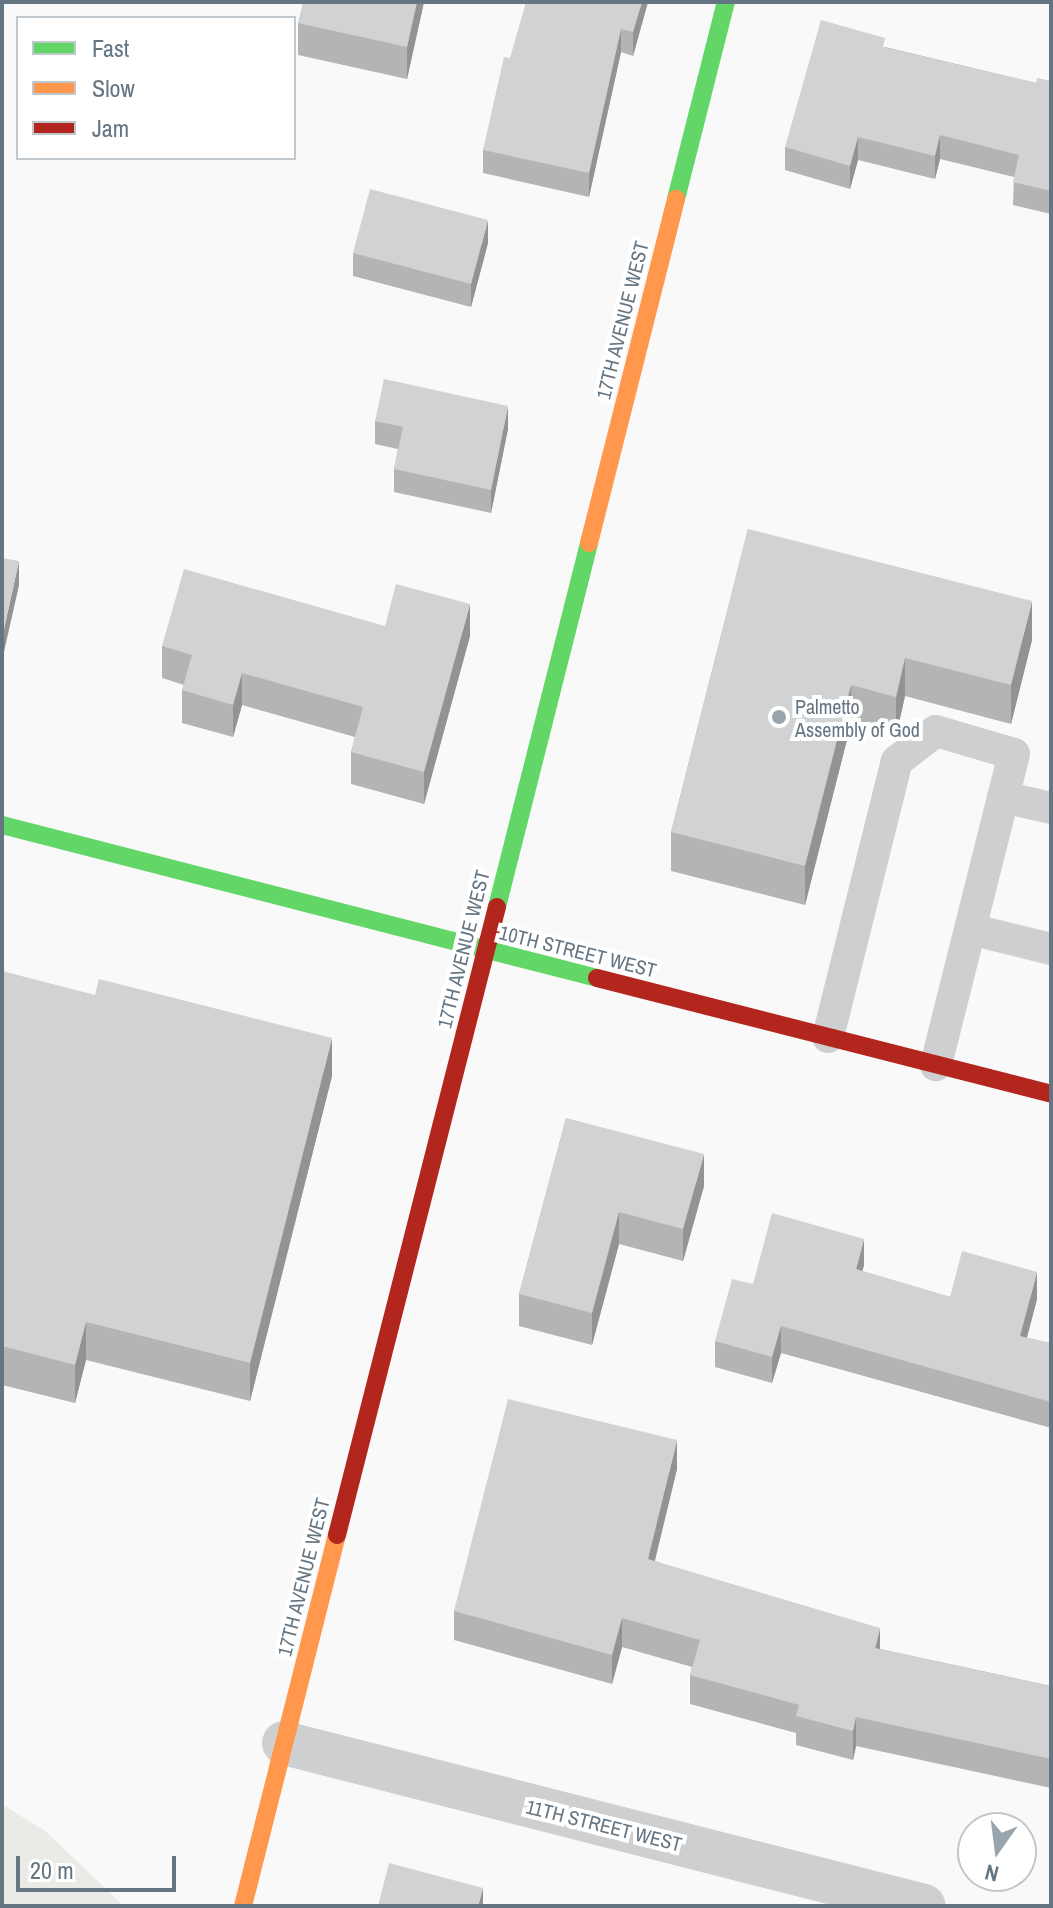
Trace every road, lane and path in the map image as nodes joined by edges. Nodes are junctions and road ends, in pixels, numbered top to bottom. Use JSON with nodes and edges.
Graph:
{"nodes":[{"id":1,"x":726,"y":2,"type":"edge"},
{"id":2,"x":1003,"y":797,"type":"junction"},
{"id":3,"x":1051,"y":808,"type":"edge"},
{"id":4,"x":2,"y":825,"type":"edge"},
{"id":5,"x":970,"y":929,"type":"junction"},
{"id":6,"x":1051,"y":949,"type":"edge"},
{"id":7,"x":485,"y":950,"type":"junction"},
{"id":8,"x":828,"y":1037,"type":"junction"},
{"id":9,"x":936,"y":1065,"type":"junction"},
{"id":10,"x":1051,"y":1094,"type":"edge"},
{"id":11,"x":284,"y":1743,"type":"junction"},
{"id":12,"x":243,"y":1906,"type":"edge"},
{"id":13,"x":924,"y":1906,"type":"edge"}],
"edges":[{"from":1,"to":7,"type":"street","name":"17TH AVENUE WEST"},
{"from":2,"to":3,"type":"lane"},
{"from":2,"to":5,"type":"lane"},
{"from":2,"to":8,"type":"lane"},
{"from":4,"to":7,"type":"street","name":"10TH STREET WEST"},
{"from":5,"to":6,"type":"lane"},
{"from":5,"to":9,"type":"lane"},
{"from":7,"to":8,"type":"street","name":"10TH STREET WEST"},
{"from":7,"to":11,"type":"street","name":"17TH AVENUE WEST"},
{"from":8,"to":9,"type":"street","name":"10TH STREET WEST"},
{"from":9,"to":10,"type":"street","name":"10TH STREET WEST"},
{"from":11,"to":12,"type":"street","name":"17TH AVENUE WEST"},
{"from":11,"to":13,"type":"street","name":"11TH STREET WEST"}]}
